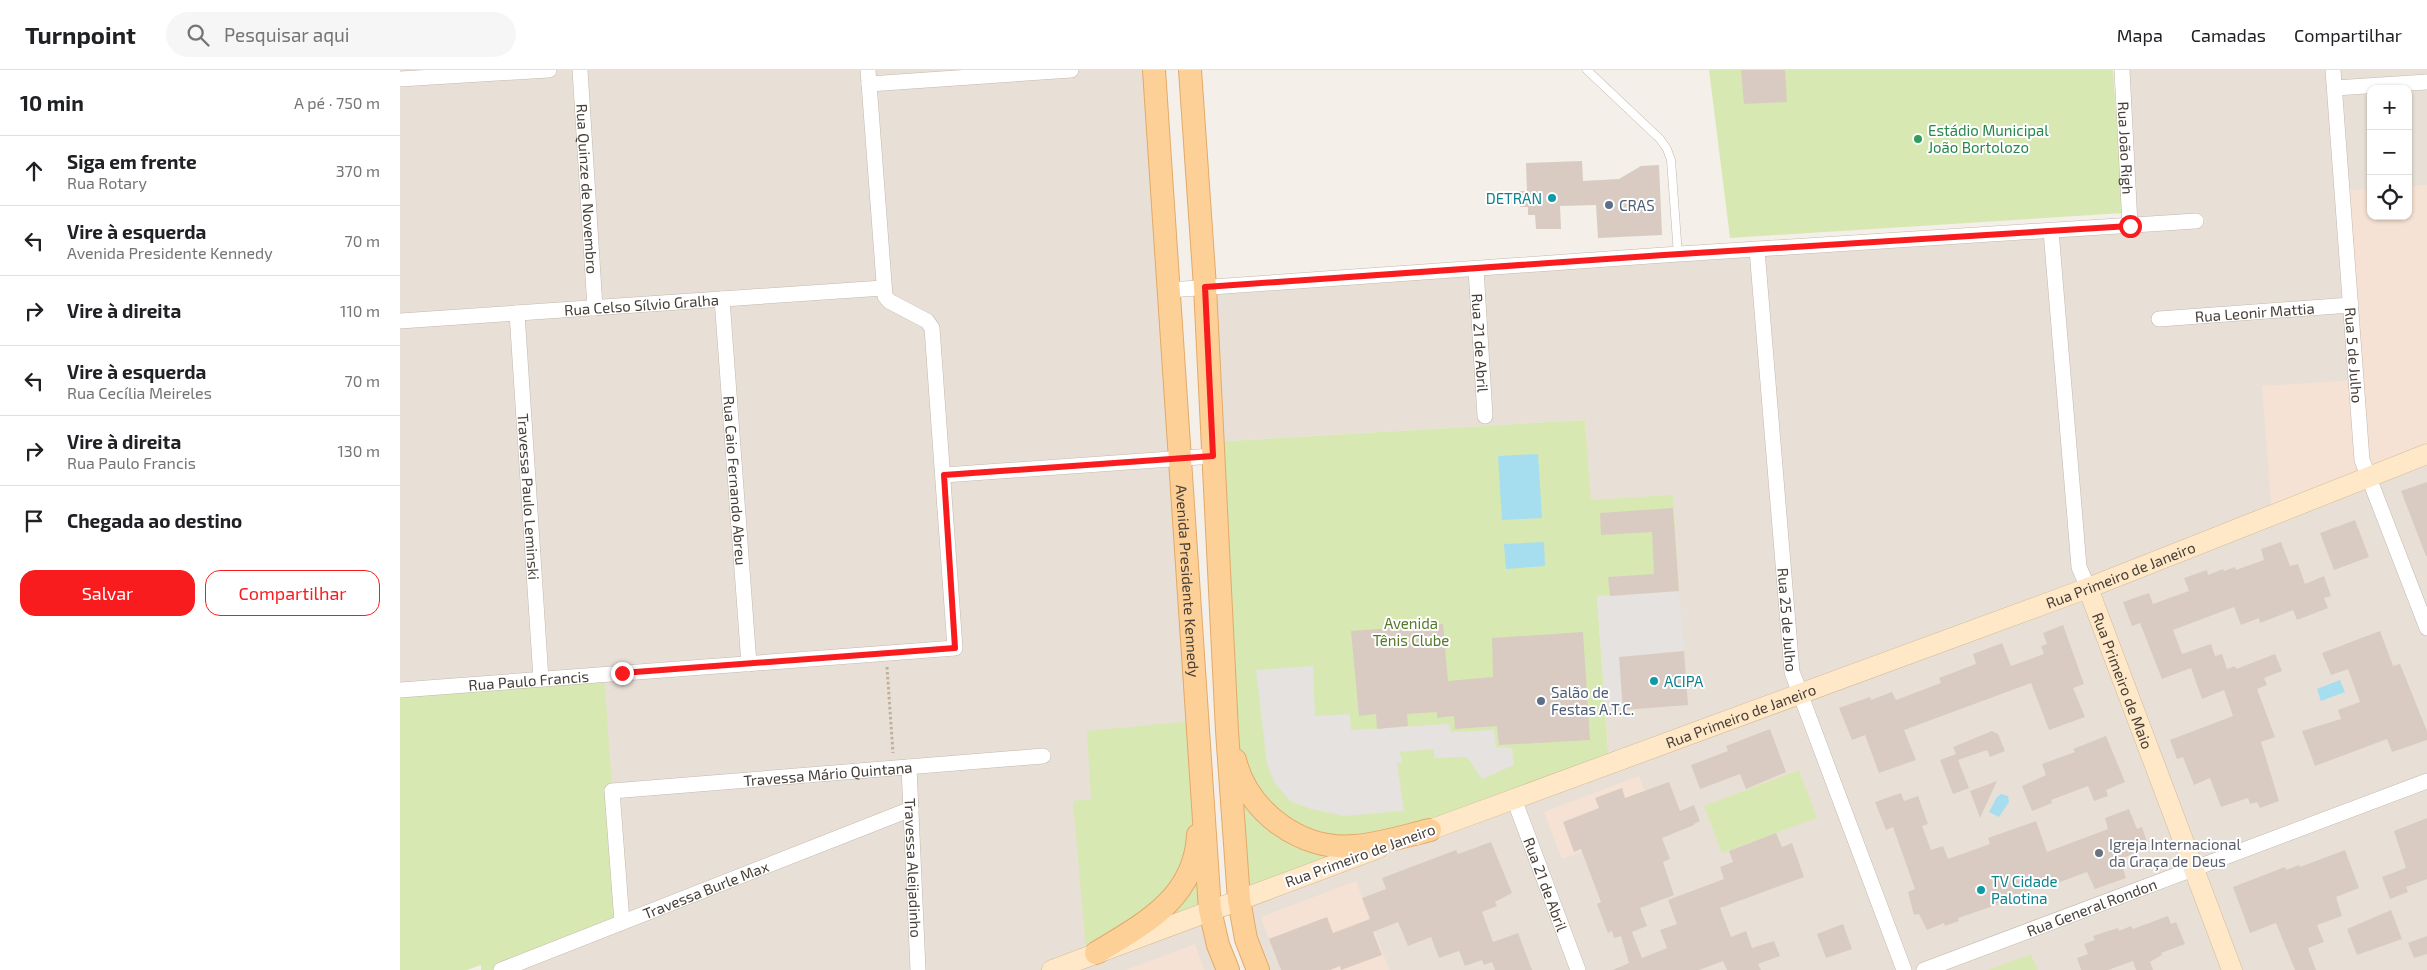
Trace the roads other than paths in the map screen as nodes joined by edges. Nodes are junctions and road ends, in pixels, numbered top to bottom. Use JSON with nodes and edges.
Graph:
{"nodes":[{"id":1,"x":549,"y":70,"type":"edge"},
{"id":2,"x":580,"y":70,"type":"edge"},
{"id":3,"x":1071,"y":70,"type":"edge"},
{"id":4,"x":1154,"y":70,"type":"edge"},
{"id":5,"x":1190,"y":70,"type":"edge"},
{"id":6,"x":1587,"y":70,"type":"edge"},
{"id":7,"x":2122,"y":70,"type":"edge"},
{"id":8,"x":2333,"y":70,"type":"edge"},
{"id":9,"x":869,"y":77,"type":"edge"},
{"id":10,"x":400,"y":80,"type":"edge"},
{"id":11,"x":2427,"y":82,"type":"edge"},
{"id":12,"x":2335,"y":88,"type":"junction"},
{"id":13,"x":2196,"y":221,"type":"dead end"},
{"id":14,"x":2130,"y":226,"type":"junction"},
{"id":15,"x":2051,"y":231,"type":"junction"},
{"id":16,"x":1757,"y":250,"type":"junction"},
{"id":17,"x":1678,"y":255,"type":"junction"},
{"id":18,"x":1476,"y":269,"type":"junction"},
{"id":19,"x":1205,"y":287,"type":"junction"},
{"id":20,"x":883,"y":288,"type":"junction"},
{"id":21,"x":1169,"y":290,"type":"junction"},
{"id":22,"x":722,"y":299,"type":"junction"},
{"id":23,"x":2351,"y":305,"type":"junction"},
{"id":24,"x":595,"y":308,"type":"junction"},
{"id":25,"x":517,"y":313,"type":"junction"},
{"id":26,"x":2159,"y":319,"type":"dead end"},
{"id":27,"x":400,"y":321,"type":"edge"},
{"id":28,"x":1484,"y":416,"type":"dead end"},
{"id":29,"x":2427,"y":454,"type":"edge"},
{"id":30,"x":1213,"y":456,"type":"junction"},
{"id":31,"x":1180,"y":458,"type":"junction"},
{"id":32,"x":944,"y":475,"type":"junction"},
{"id":33,"x":2367,"y":477,"type":"junction"},
{"id":34,"x":2088,"y":588,"type":"junction"},
{"id":35,"x":2427,"y":628,"type":"edge"},
{"id":36,"x":749,"y":664,"type":"junction"},
{"id":37,"x":541,"y":679,"type":"junction"},
{"id":38,"x":400,"y":690,"type":"edge"},
{"id":39,"x":1800,"y":694,"type":"junction"},
{"id":40,"x":1227,"y":731,"type":"junction"},
{"id":41,"x":1200,"y":752,"type":"junction"},
{"id":42,"x":1043,"y":756,"type":"dead end"},
{"id":43,"x":902,"y":768,"type":"junction"},
{"id":44,"x":2427,"y":781,"type":"edge"},
{"id":45,"x":1514,"y":799,"type":"junction"},
{"id":46,"x":911,"y":809,"type":"junction"},
{"id":47,"x":1430,"y":830,"type":"junction"},
{"id":48,"x":2194,"y":868,"type":"junction"},
{"id":49,"x":1239,"y":900,"type":"junction"},
{"id":50,"x":1210,"y":910,"type":"junction"},
{"id":51,"x":622,"y":922,"type":"junction"},
{"id":52,"x":1096,"y":953,"type":"junction"},
{"id":53,"x":501,"y":969,"type":"edge"},
{"id":54,"x":918,"y":970,"type":"edge"},
{"id":55,"x":1052,"y":970,"type":"edge"},
{"id":56,"x":1228,"y":970,"type":"edge"},
{"id":57,"x":1258,"y":970,"type":"edge"},
{"id":58,"x":1578,"y":970,"type":"edge"},
{"id":59,"x":1904,"y":970,"type":"edge"},
{"id":60,"x":1924,"y":970,"type":"edge"},
{"id":61,"x":2232,"y":970,"type":"edge"}],
"edges":[{"from":1,"to":10,"type":"street"},
{"from":2,"to":24,"type":"street","name":"Rua Quinze de Novembro"},
{"from":3,"to":9,"type":"street"},
{"from":4,"to":21,"type":"main road","name":"Avenida Presidente Kennedy"},
{"from":5,"to":19,"type":"main road","name":"Avenida Presidente Kennedy"},
{"from":6,"to":17,"type":"lane"},
{"from":7,"to":14,"type":"street","name":"Rua João Righ"},
{"from":8,"to":12,"type":"street","name":"Rua 5 de Julho"},
{"from":9,"to":20,"type":"street"},
{"from":11,"to":12,"type":"street"},
{"from":12,"to":23,"type":"street","name":"Rua 5 de Julho"},
{"from":13,"to":14,"type":"street"},
{"from":14,"to":15,"type":"street"},
{"from":15,"to":16,"type":"street"},
{"from":15,"to":34,"type":"street","name":"Rua Primeiro de Maio"},
{"from":16,"to":17,"type":"street"},
{"from":16,"to":39,"type":"street","name":"Rua 25 de Julho"},
{"from":17,"to":18,"type":"street"},
{"from":18,"to":19,"type":"street"},
{"from":18,"to":28,"type":"street","name":"Rua 21 de Abril"},
{"from":19,"to":21,"type":"street"},
{"from":19,"to":30,"type":"main road","name":"Avenida Presidente Kennedy"},
{"from":20,"to":22,"type":"street","name":"Rua Celso Sílvio Gralha"},
{"from":20,"to":32,"type":"street"},
{"from":21,"to":31,"type":"main road","name":"Avenida Presidente Kennedy"},
{"from":22,"to":24,"type":"street","name":"Rua Celso Sílvio Gralha"},
{"from":22,"to":36,"type":"street","name":"Rua Caio Fernando Abreu"},
{"from":23,"to":26,"type":"street","name":"Rua Leonir Mattia"},
{"from":23,"to":33,"type":"street","name":"Rua 5 de Julho"},
{"from":24,"to":25,"type":"street","name":"Rua Celso Sílvio Gralha"},
{"from":25,"to":27,"type":"street","name":"Rua Celso Sílvio Gralha"},
{"from":25,"to":37,"type":"street","name":"Travessa Paulo Leminski"},
{"from":29,"to":33,"type":"street","name":"Rua Primeiro de Janeiro"},
{"from":30,"to":31,"type":"street"},
{"from":30,"to":40,"type":"main road","name":"Avenida Presidente Kennedy"},
{"from":31,"to":32,"type":"street"},
{"from":31,"to":41,"type":"main road","name":"Avenida Presidente Kennedy"},
{"from":32,"to":36,"type":"street","name":"Rua Paulo Francis"},
{"from":33,"to":34,"type":"street","name":"Rua Primeiro de Janeiro"},
{"from":33,"to":35,"type":"street","name":"Rua 5 de Julho"},
{"from":34,"to":39,"type":"street","name":"Rua Primeiro de Janeiro"},
{"from":34,"to":48,"type":"street","name":"Rua Primeiro de Maio"},
{"from":36,"to":37,"type":"street","name":"Rua Paulo Francis"},
{"from":37,"to":38,"type":"street","name":"Rua Paulo Francis"},
{"from":39,"to":45,"type":"street","name":"Rua Primeiro de Janeiro"},
{"from":39,"to":59,"type":"street","name":"Rua 25 de Julho"},
{"from":40,"to":47,"type":"main road"},
{"from":40,"to":49,"type":"main road","name":"Avenida Presidente Kennedy"},
{"from":41,"to":50,"type":"main road","name":"Avenida Presidente Kennedy"},
{"from":41,"to":52,"type":"main road"},
{"from":42,"to":43,"type":"street","name":"Travessa Mário Quintana"},
{"from":43,"to":46,"type":"street","name":"Travessa Aleijadinho"},
{"from":43,"to":51,"type":"street","name":"Travessa Mário Quintana"},
{"from":44,"to":48,"type":"street","name":"Rua General Rondon"},
{"from":45,"to":47,"type":"street","name":"Rua Primeiro de Janeiro"},
{"from":45,"to":58,"type":"street","name":"Rua 21 de Abril"},
{"from":46,"to":51,"type":"street","name":"Travessa Burle Max"},
{"from":46,"to":54,"type":"street","name":"Travessa Aleijadinho"},
{"from":47,"to":49,"type":"street","name":"Rua Primeiro de Janeiro"},
{"from":48,"to":60,"type":"street","name":"Rua General Rondon"},
{"from":48,"to":61,"type":"street","name":"Rua Primeiro de Maio"},
{"from":49,"to":50,"type":"street","name":"Rua Primeiro de Janeiro"},
{"from":49,"to":57,"type":"main road","name":"Avenida Presidente Kennedy"},
{"from":50,"to":52,"type":"street","name":"Rua Primeiro de Janeiro"},
{"from":50,"to":56,"type":"main road","name":"Avenida Presidente Kennedy"},
{"from":51,"to":53,"type":"street","name":"Travessa Burle Max"},
{"from":52,"to":55,"type":"street","name":"Rua Primeiro de Janeiro"}]}
